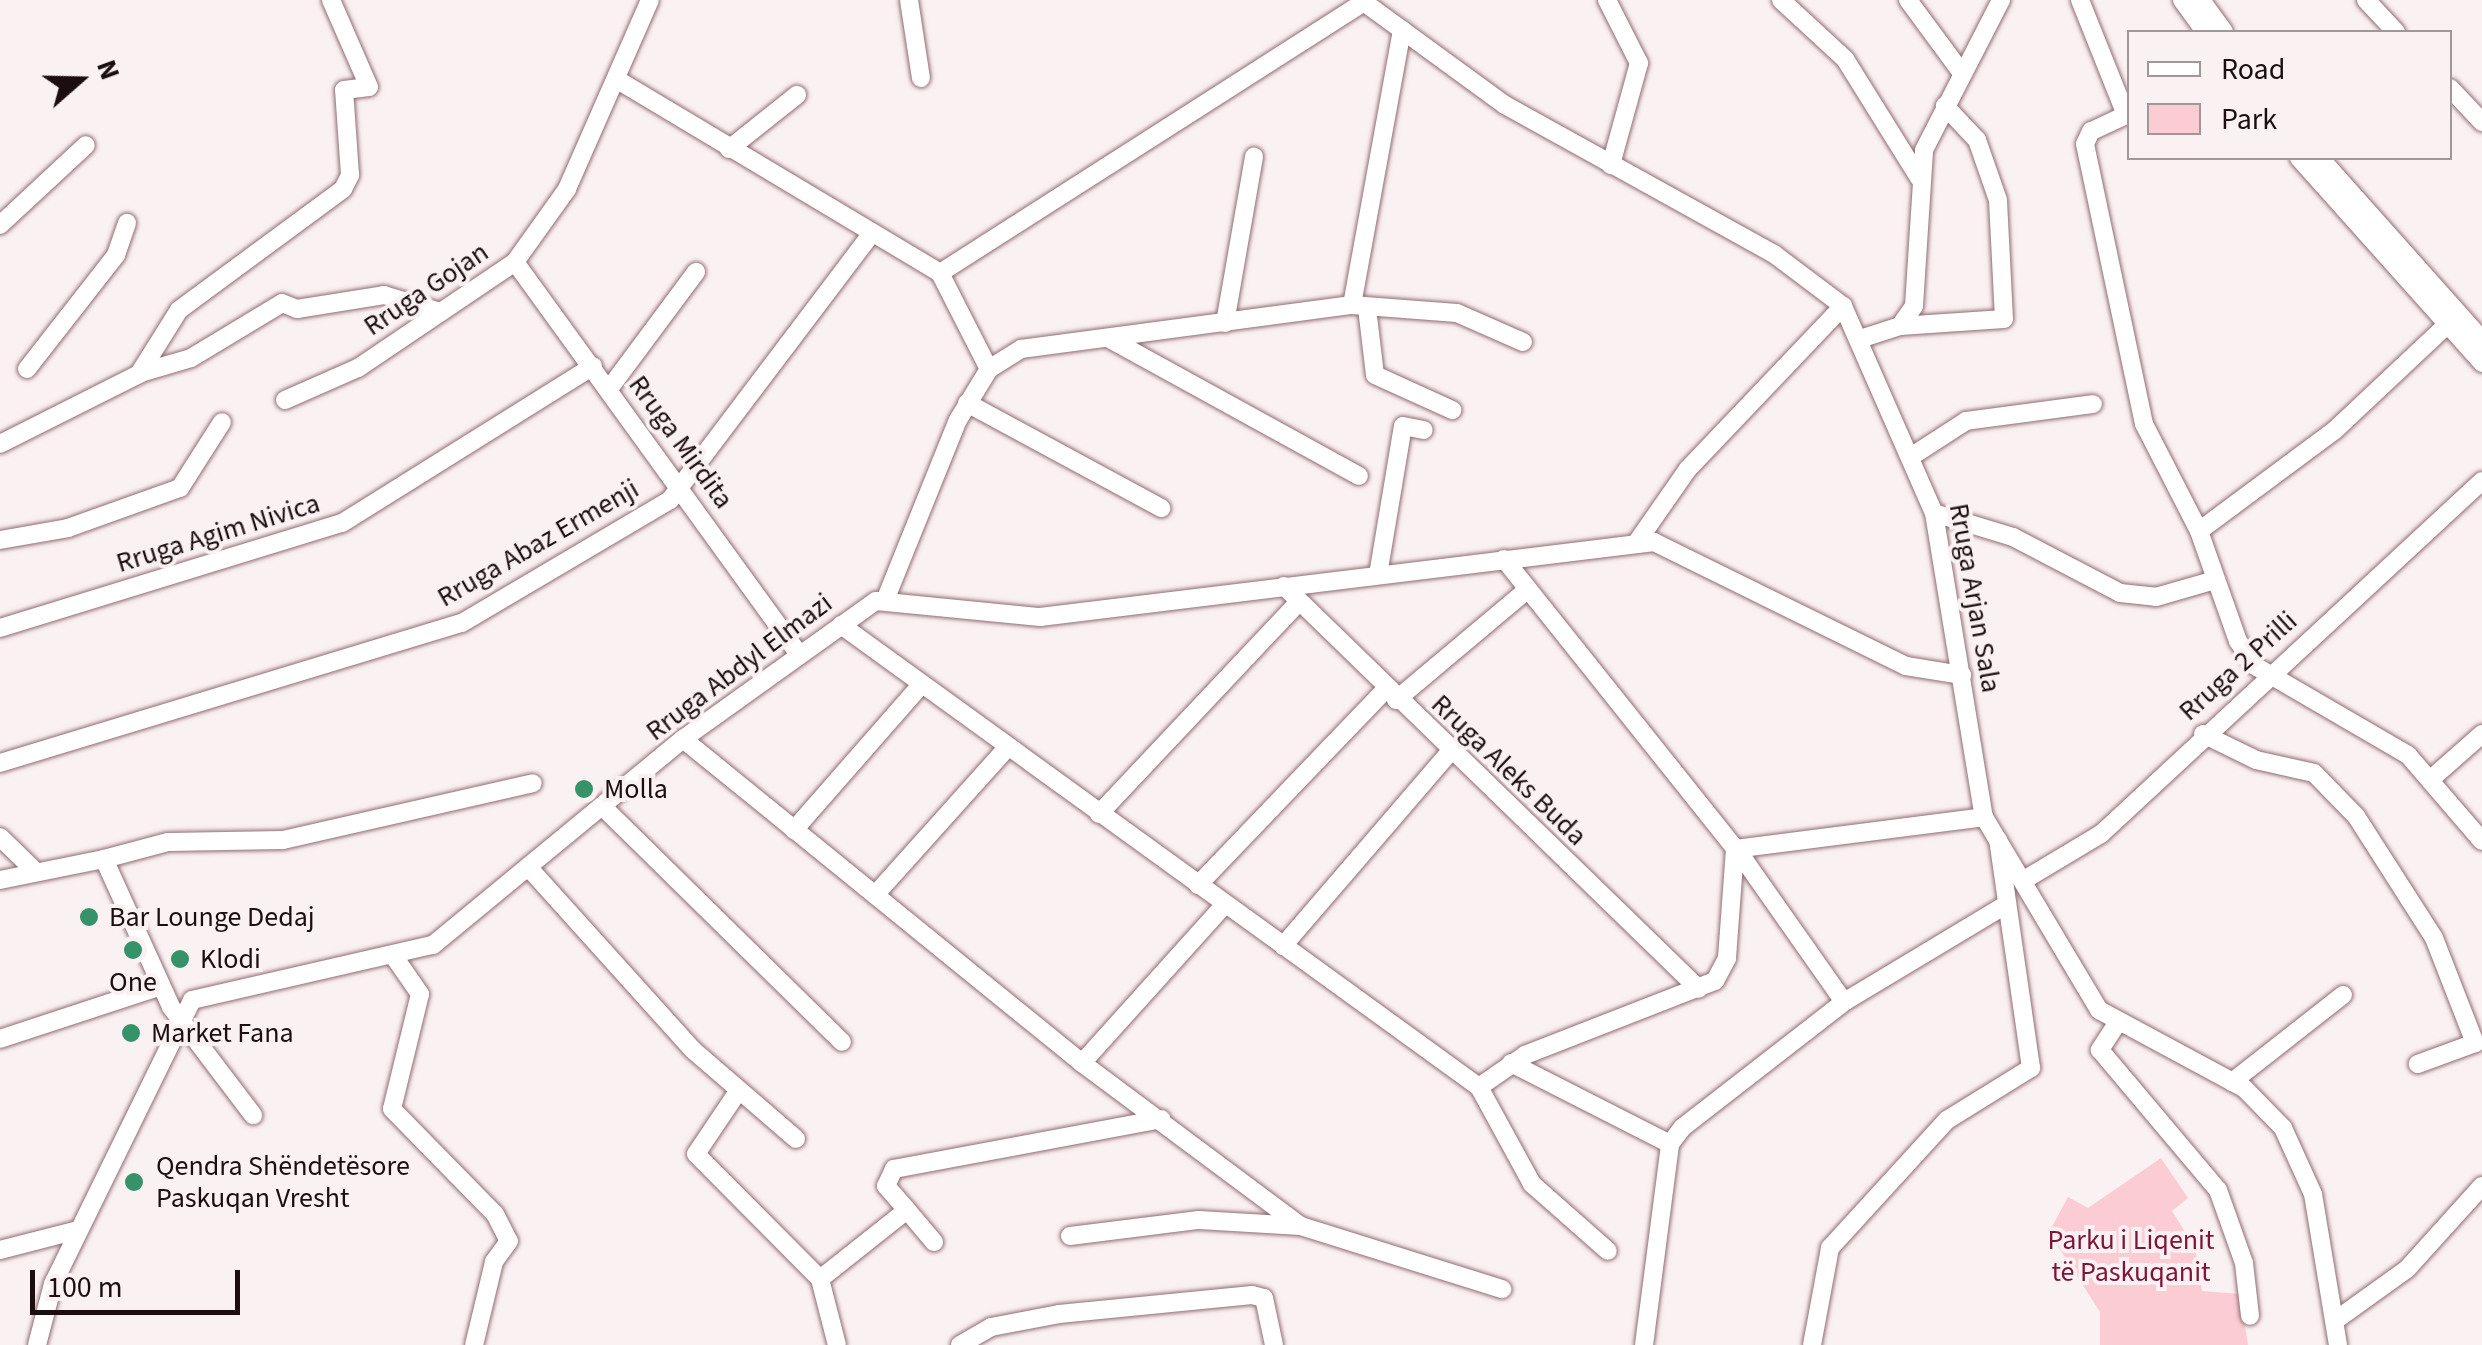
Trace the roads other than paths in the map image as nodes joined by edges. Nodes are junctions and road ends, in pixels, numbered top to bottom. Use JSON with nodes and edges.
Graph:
{"nodes":[{"id":1,"x":331,"y":0,"type":"edge"},
{"id":2,"x":650,"y":0,"type":"edge"},
{"id":3,"x":909,"y":0,"type":"edge"},
{"id":4,"x":1607,"y":0,"type":"edge"},
{"id":5,"x":1781,"y":0,"type":"edge"},
{"id":6,"x":1908,"y":0,"type":"edge"},
{"id":7,"x":2001,"y":0,"type":"edge"},
{"id":8,"x":2080,"y":0,"type":"edge"},
{"id":9,"x":2182,"y":0,"type":"edge"},
{"id":10,"x":2201,"y":0,"type":"edge"},
{"id":11,"x":2366,"y":0,"type":"edge"},
{"id":12,"x":1362,"y":1,"type":"edge"},
{"id":13,"x":1402,"y":30,"type":"junction"},
{"id":14,"x":2203,"y":30,"type":"edge"},
{"id":15,"x":2223,"y":30,"type":"edge"},
{"id":16,"x":2394,"y":30,"type":"edge"},
{"id":17,"x":1961,"y":72,"type":"junction"},
{"id":18,"x":922,"y":78,"type":"dead end"},
{"id":19,"x":621,"y":82,"type":"junction"},
{"id":20,"x":2452,"y":90,"type":"edge"},
{"id":21,"x":797,"y":95,"type":"dead end"},
{"id":22,"x":1945,"y":106,"type":"junction"},
{"id":23,"x":2482,"y":122,"type":"edge"},
{"id":24,"x":86,"y":144,"type":"dead end"},
{"id":25,"x":729,"y":149,"type":"junction"},
{"id":26,"x":1254,"y":157,"type":"dead end"},
{"id":27,"x":2301,"y":160,"type":"edge"},
{"id":28,"x":2322,"y":160,"type":"edge"},
{"id":29,"x":1611,"y":165,"type":"junction"},
{"id":30,"x":1919,"y":178,"type":"junction"},
{"id":31,"x":4,"y":214,"type":"edge"},
{"id":32,"x":127,"y":223,"type":"dead end"},
{"id":33,"x":870,"y":236,"type":"junction"},
{"id":34,"x":516,"y":262,"type":"junction"},
{"id":35,"x":696,"y":272,"type":"dead end"},
{"id":36,"x":940,"y":273,"type":"junction"},
{"id":37,"x":1360,"y":306,"type":"junction"},
{"id":38,"x":1843,"y":306,"type":"junction"},
{"id":39,"x":440,"y":312,"type":"junction"},
{"id":40,"x":1225,"y":323,"type":"junction"},
{"id":41,"x":2446,"y":325,"type":"junction"},
{"id":42,"x":1900,"y":326,"type":"junction"},
{"id":43,"x":1109,"y":338,"type":"junction"},
{"id":44,"x":1863,"y":338,"type":"junction"},
{"id":45,"x":2482,"y":340,"type":"edge"},
{"id":46,"x":1523,"y":342,"type":"dead end"},
{"id":47,"x":2482,"y":363,"type":"edge"},
{"id":48,"x":593,"y":366,"type":"junction"},
{"id":49,"x":28,"y":369,"type":"dead end"},
{"id":50,"x":989,"y":370,"type":"junction"},
{"id":51,"x":139,"y":374,"type":"junction"},
{"id":52,"x":610,"y":388,"type":"junction"},
{"id":53,"x":285,"y":400,"type":"dead end"},
{"id":54,"x":968,"y":403,"type":"junction"},
{"id":55,"x":2093,"y":404,"type":"dead end"},
{"id":56,"x":1452,"y":410,"type":"dead end"},
{"id":57,"x":222,"y":422,"type":"dead end"},
{"id":58,"x":1424,"y":430,"type":"dead end"},
{"id":59,"x":0,"y":444,"type":"edge"},
{"id":60,"x":1912,"y":456,"type":"junction"},
{"id":61,"x":1359,"y":476,"type":"dead end"},
{"id":62,"x":2482,"y":481,"type":"edge"},
{"id":63,"x":682,"y":491,"type":"junction"},
{"id":64,"x":1161,"y":508,"type":"dead end"},
{"id":65,"x":1934,"y":513,"type":"junction"},
{"id":66,"x":2200,"y":531,"type":"junction"},
{"id":67,"x":0,"y":540,"type":"edge"},
{"id":68,"x":1637,"y":542,"type":"junction"},
{"id":69,"x":1504,"y":559,"type":"junction"},
{"id":70,"x":1378,"y":575,"type":"junction"},
{"id":71,"x":2215,"y":580,"type":"junction"},
{"id":72,"x":1284,"y":586,"type":"junction"},
{"id":73,"x":1526,"y":592,"type":"junction"},
{"id":74,"x":886,"y":598,"type":"junction"},
{"id":75,"x":1300,"y":602,"type":"junction"},
{"id":76,"x":841,"y":625,"type":"junction"},
{"id":77,"x":0,"y":628,"type":"edge"},
{"id":78,"x":800,"y":655,"type":"junction"},
{"id":79,"x":2270,"y":674,"type":"junction"},
{"id":80,"x":1962,"y":675,"type":"junction"},
{"id":81,"x":922,"y":684,"type":"junction"},
{"id":82,"x":1391,"y":694,"type":"junction"},
{"id":83,"x":2202,"y":734,"type":"junction"},
{"id":84,"x":2482,"y":734,"type":"edge"},
{"id":85,"x":684,"y":739,"type":"junction"},
{"id":86,"x":1006,"y":748,"type":"junction"},
{"id":87,"x":1450,"y":752,"type":"junction"},
{"id":88,"x":0,"y":763,"type":"edge"},
{"id":89,"x":2432,"y":779,"type":"junction"},
{"id":90,"x":533,"y":784,"type":"dead end"},
{"id":91,"x":603,"y":807,"type":"junction"},
{"id":92,"x":1099,"y":814,"type":"junction"},
{"id":93,"x":1984,"y":817,"type":"junction"},
{"id":94,"x":794,"y":830,"type":"junction"},
{"id":95,"x":0,"y":837,"type":"edge"},
{"id":96,"x":1998,"y":840,"type":"junction"},
{"id":97,"x":2482,"y":841,"type":"edge"},
{"id":98,"x":1735,"y":849,"type":"junction"},
{"id":99,"x":104,"y":859,"type":"junction"},
{"id":100,"x":529,"y":868,"type":"junction"},
{"id":101,"x":35,"y":871,"type":"junction"},
{"id":102,"x":0,"y":880,"type":"edge"},
{"id":103,"x":2024,"y":880,"type":"junction"},
{"id":104,"x":1198,"y":885,"type":"junction"},
{"id":105,"x":875,"y":894,"type":"junction"},
{"id":106,"x":1225,"y":904,"type":"junction"},
{"id":107,"x":2006,"y":904,"type":"junction"},
{"id":108,"x":1283,"y":946,"type":"junction"},
{"id":109,"x":395,"y":958,"type":"junction"},
{"id":110,"x":161,"y":986,"type":"junction"},
{"id":111,"x":1699,"y":989,"type":"junction"},
{"id":112,"x":2343,"y":995,"type":"dead end"},
{"id":113,"x":1844,"y":1002,"type":"junction"},
{"id":114,"x":178,"y":1018,"type":"junction"},
{"id":115,"x":2116,"y":1025,"type":"junction"},
{"id":116,"x":0,"y":1039,"type":"edge"},
{"id":117,"x":842,"y":1042,"type":"dead end"},
{"id":118,"x":1082,"y":1063,"type":"junction"},
{"id":119,"x":1511,"y":1063,"type":"junction"},
{"id":120,"x":2418,"y":1064,"type":"dead end"},
{"id":121,"x":2232,"y":1082,"type":"junction"},
{"id":122,"x":1479,"y":1087,"type":"junction"},
{"id":123,"x":736,"y":1093,"type":"junction"},
{"id":124,"x":254,"y":1115,"type":"dead end"},
{"id":125,"x":1161,"y":1119,"type":"junction"},
{"id":126,"x":796,"y":1139,"type":"dead end"},
{"id":127,"x":1670,"y":1144,"type":"junction"},
{"id":128,"x":2482,"y":1186,"type":"edge"},
{"id":129,"x":907,"y":1210,"type":"junction"},
{"id":130,"x":1300,"y":1226,"type":"junction"},
{"id":131,"x":78,"y":1230,"type":"junction"},
{"id":132,"x":1070,"y":1236,"type":"dead end"},
{"id":133,"x":934,"y":1242,"type":"dead end"},
{"id":134,"x":0,"y":1250,"type":"edge"},
{"id":135,"x":1608,"y":1251,"type":"dead end"},
{"id":136,"x":820,"y":1279,"type":"junction"},
{"id":137,"x":1502,"y":1290,"type":"dead end"},
{"id":138,"x":2250,"y":1316,"type":"dead end"},
{"id":139,"x":2336,"y":1320,"type":"junction"},
{"id":140,"x":37,"y":1345,"type":"edge"},
{"id":141,"x":474,"y":1345,"type":"edge"},
{"id":142,"x":837,"y":1345,"type":"edge"},
{"id":143,"x":960,"y":1345,"type":"edge"},
{"id":144,"x":1274,"y":1345,"type":"edge"},
{"id":145,"x":1644,"y":1345,"type":"edge"},
{"id":146,"x":1812,"y":1345,"type":"edge"},
{"id":147,"x":2338,"y":1345,"type":"edge"}],
"edges":[{"from":1,"to":51,"type":"street"},
{"from":2,"to":19,"type":"street","name":"Rruga Gojan"},
{"from":3,"to":18,"type":"street"},
{"from":4,"to":29,"type":"street"},
{"from":5,"to":30,"type":"street"},
{"from":6,"to":17,"type":"street"},
{"from":7,"to":17,"type":"street"},
{"from":8,"to":66,"type":"street"},
{"from":9,"to":14,"type":"street"},
{"from":10,"to":15,"type":"street"},
{"from":11,"to":16,"type":"street"},
{"from":12,"to":13,"type":"street","name":"Rruga Arjan Sala"},
{"from":12,"to":36,"type":"street"},
{"from":13,"to":29,"type":"street","name":"Rruga Arjan Sala"},
{"from":13,"to":37,"type":"street"},
{"from":17,"to":22,"type":"street"},
{"from":19,"to":25,"type":"street"},
{"from":19,"to":34,"type":"street","name":"Rruga Gojan"},
{"from":20,"to":23,"type":"street"},
{"from":21,"to":25,"type":"street"},
{"from":22,"to":30,"type":"street"},
{"from":22,"to":42,"type":"street"},
{"from":24,"to":31,"type":"street"},
{"from":25,"to":33,"type":"street"},
{"from":26,"to":40,"type":"street"},
{"from":27,"to":41,"type":"street"},
{"from":28,"to":45,"type":"street"},
{"from":29,"to":38,"type":"street","name":"Rruga Arjan Sala"},
{"from":30,"to":42,"type":"street"},
{"from":32,"to":49,"type":"street"},
{"from":33,"to":36,"type":"street"},
{"from":33,"to":63,"type":"street","name":"Rruga Abaz Ermenji"},
{"from":34,"to":39,"type":"street","name":"Rruga Gojan"},
{"from":34,"to":48,"type":"street","name":"Rruga Mirdita"},
{"from":35,"to":52,"type":"street"},
{"from":36,"to":50,"type":"street"},
{"from":37,"to":40,"type":"street"},
{"from":37,"to":46,"type":"street"},
{"from":37,"to":56,"type":"street"},
{"from":38,"to":44,"type":"street","name":"Rruga Arjan Sala"},
{"from":38,"to":68,"type":"street"},
{"from":39,"to":51,"type":"street"},
{"from":39,"to":53,"type":"street","name":"Rruga Gojan"},
{"from":40,"to":43,"type":"street"},
{"from":41,"to":47,"type":"street"},
{"from":41,"to":66,"type":"street"},
{"from":42,"to":44,"type":"street"},
{"from":43,"to":50,"type":"street"},
{"from":43,"to":61,"type":"street"},
{"from":44,"to":60,"type":"street","name":"Rruga Arjan Sala"},
{"from":48,"to":52,"type":"street","name":"Rruga Mirdita"},
{"from":48,"to":77,"type":"street","name":"Rruga Agim Nivica"},
{"from":50,"to":54,"type":"street"},
{"from":51,"to":59,"type":"street"},
{"from":52,"to":63,"type":"street","name":"Rruga Mirdita"},
{"from":54,"to":64,"type":"street"},
{"from":54,"to":74,"type":"street"},
{"from":55,"to":60,"type":"street"},
{"from":57,"to":67,"type":"street"},
{"from":58,"to":70,"type":"street"},
{"from":60,"to":65,"type":"street","name":"Rruga Arjan Sala"},
{"from":62,"to":79,"type":"street","name":"Rruga 2 Prilli"},
{"from":63,"to":78,"type":"street","name":"Rruga Mirdita"},
{"from":63,"to":88,"type":"street","name":"Rruga Abaz Ermenji"},
{"from":65,"to":71,"type":"street"},
{"from":65,"to":80,"type":"street","name":"Rruga Arjan Sala"},
{"from":66,"to":71,"type":"street"},
{"from":68,"to":69,"type":"street"},
{"from":68,"to":80,"type":"street"},
{"from":69,"to":70,"type":"street"},
{"from":69,"to":73,"type":"street"},
{"from":70,"to":72,"type":"street"},
{"from":71,"to":79,"type":"street"},
{"from":72,"to":74,"type":"street"},
{"from":72,"to":75,"type":"street","name":"Rruga Aleks Buda"},
{"from":73,"to":82,"type":"street"},
{"from":73,"to":98,"type":"street"},
{"from":74,"to":76,"type":"street","name":"Rruga Abdyl Elmazi"},
{"from":75,"to":82,"type":"street","name":"Rruga Aleks Buda"},
{"from":75,"to":92,"type":"street"},
{"from":76,"to":78,"type":"street","name":"Rruga Abdyl Elmazi"},
{"from":76,"to":81,"type":"street"},
{"from":78,"to":85,"type":"street","name":"Rruga Abdyl Elmazi"},
{"from":79,"to":83,"type":"street","name":"Rruga 2 Prilli"},
{"from":79,"to":89,"type":"street"},
{"from":80,"to":93,"type":"street","name":"Rruga Arjan Sala"},
{"from":81,"to":86,"type":"street"},
{"from":81,"to":94,"type":"street"},
{"from":82,"to":87,"type":"street","name":"Rruga Aleks Buda"},
{"from":82,"to":104,"type":"street"},
{"from":83,"to":103,"type":"street","name":"Rruga 2 Prilli"},
{"from":83,"to":120,"type":"street"},
{"from":84,"to":89,"type":"street"},
{"from":85,"to":91,"type":"street","name":"Rruga Abdyl Elmazi"},
{"from":85,"to":94,"type":"street"},
{"from":86,"to":92,"type":"street"},
{"from":86,"to":105,"type":"street"},
{"from":87,"to":108,"type":"street"},
{"from":87,"to":111,"type":"street","name":"Rruga Aleks Buda"},
{"from":89,"to":97,"type":"street"},
{"from":90,"to":99,"type":"street"},
{"from":91,"to":100,"type":"street","name":"Rruga Abdyl Elmazi"},
{"from":91,"to":117,"type":"street"},
{"from":92,"to":104,"type":"street"},
{"from":93,"to":96,"type":"street","name":"Rruga Arjan Sala"},
{"from":93,"to":98,"type":"street"},
{"from":94,"to":105,"type":"street"},
{"from":95,"to":101,"type":"street"},
{"from":96,"to":103,"type":"street","name":"Rruga Arjan Sala"},
{"from":96,"to":107,"type":"street"},
{"from":98,"to":111,"type":"street"},
{"from":98,"to":113,"type":"street"},
{"from":99,"to":101,"type":"street"},
{"from":99,"to":110,"type":"street"},
{"from":100,"to":109,"type":"street","name":"Rruga Abdyl Elmazi"},
{"from":100,"to":123,"type":"street"},
{"from":101,"to":102,"type":"street"},
{"from":103,"to":115,"type":"street","name":"Rruga Arjan Sala"},
{"from":104,"to":106,"type":"street"},
{"from":105,"to":118,"type":"street"},
{"from":106,"to":108,"type":"street"},
{"from":106,"to":118,"type":"street"},
{"from":107,"to":113,"type":"street"},
{"from":107,"to":146,"type":"street"},
{"from":108,"to":122,"type":"street"},
{"from":109,"to":114,"type":"street","name":"Rruga Abdyl Elmazi"},
{"from":109,"to":141,"type":"street"},
{"from":110,"to":114,"type":"street"},
{"from":110,"to":116,"type":"street"},
{"from":111,"to":119,"type":"street"},
{"from":112,"to":121,"type":"street"},
{"from":113,"to":127,"type":"street"},
{"from":114,"to":124,"type":"street"},
{"from":114,"to":131,"type":"street"},
{"from":115,"to":121,"type":"street","name":"Rruga Arjan Sala"},
{"from":115,"to":138,"type":"street"},
{"from":118,"to":125,"type":"street"},
{"from":119,"to":122,"type":"street"},
{"from":119,"to":127,"type":"street"},
{"from":121,"to":139,"type":"street","name":"Rruga Arjan Sala"},
{"from":122,"to":135,"type":"street"},
{"from":123,"to":126,"type":"street"},
{"from":123,"to":136,"type":"street"},
{"from":125,"to":129,"type":"street"},
{"from":125,"to":130,"type":"street"},
{"from":127,"to":145,"type":"street"},
{"from":128,"to":139,"type":"street"},
{"from":129,"to":133,"type":"street"},
{"from":129,"to":136,"type":"street"},
{"from":130,"to":132,"type":"street"},
{"from":130,"to":137,"type":"street"},
{"from":131,"to":134,"type":"street"},
{"from":131,"to":140,"type":"street"},
{"from":136,"to":142,"type":"street"},
{"from":139,"to":147,"type":"street","name":"Rruga Arjan Sala"},
{"from":143,"to":144,"type":"street"}]}
